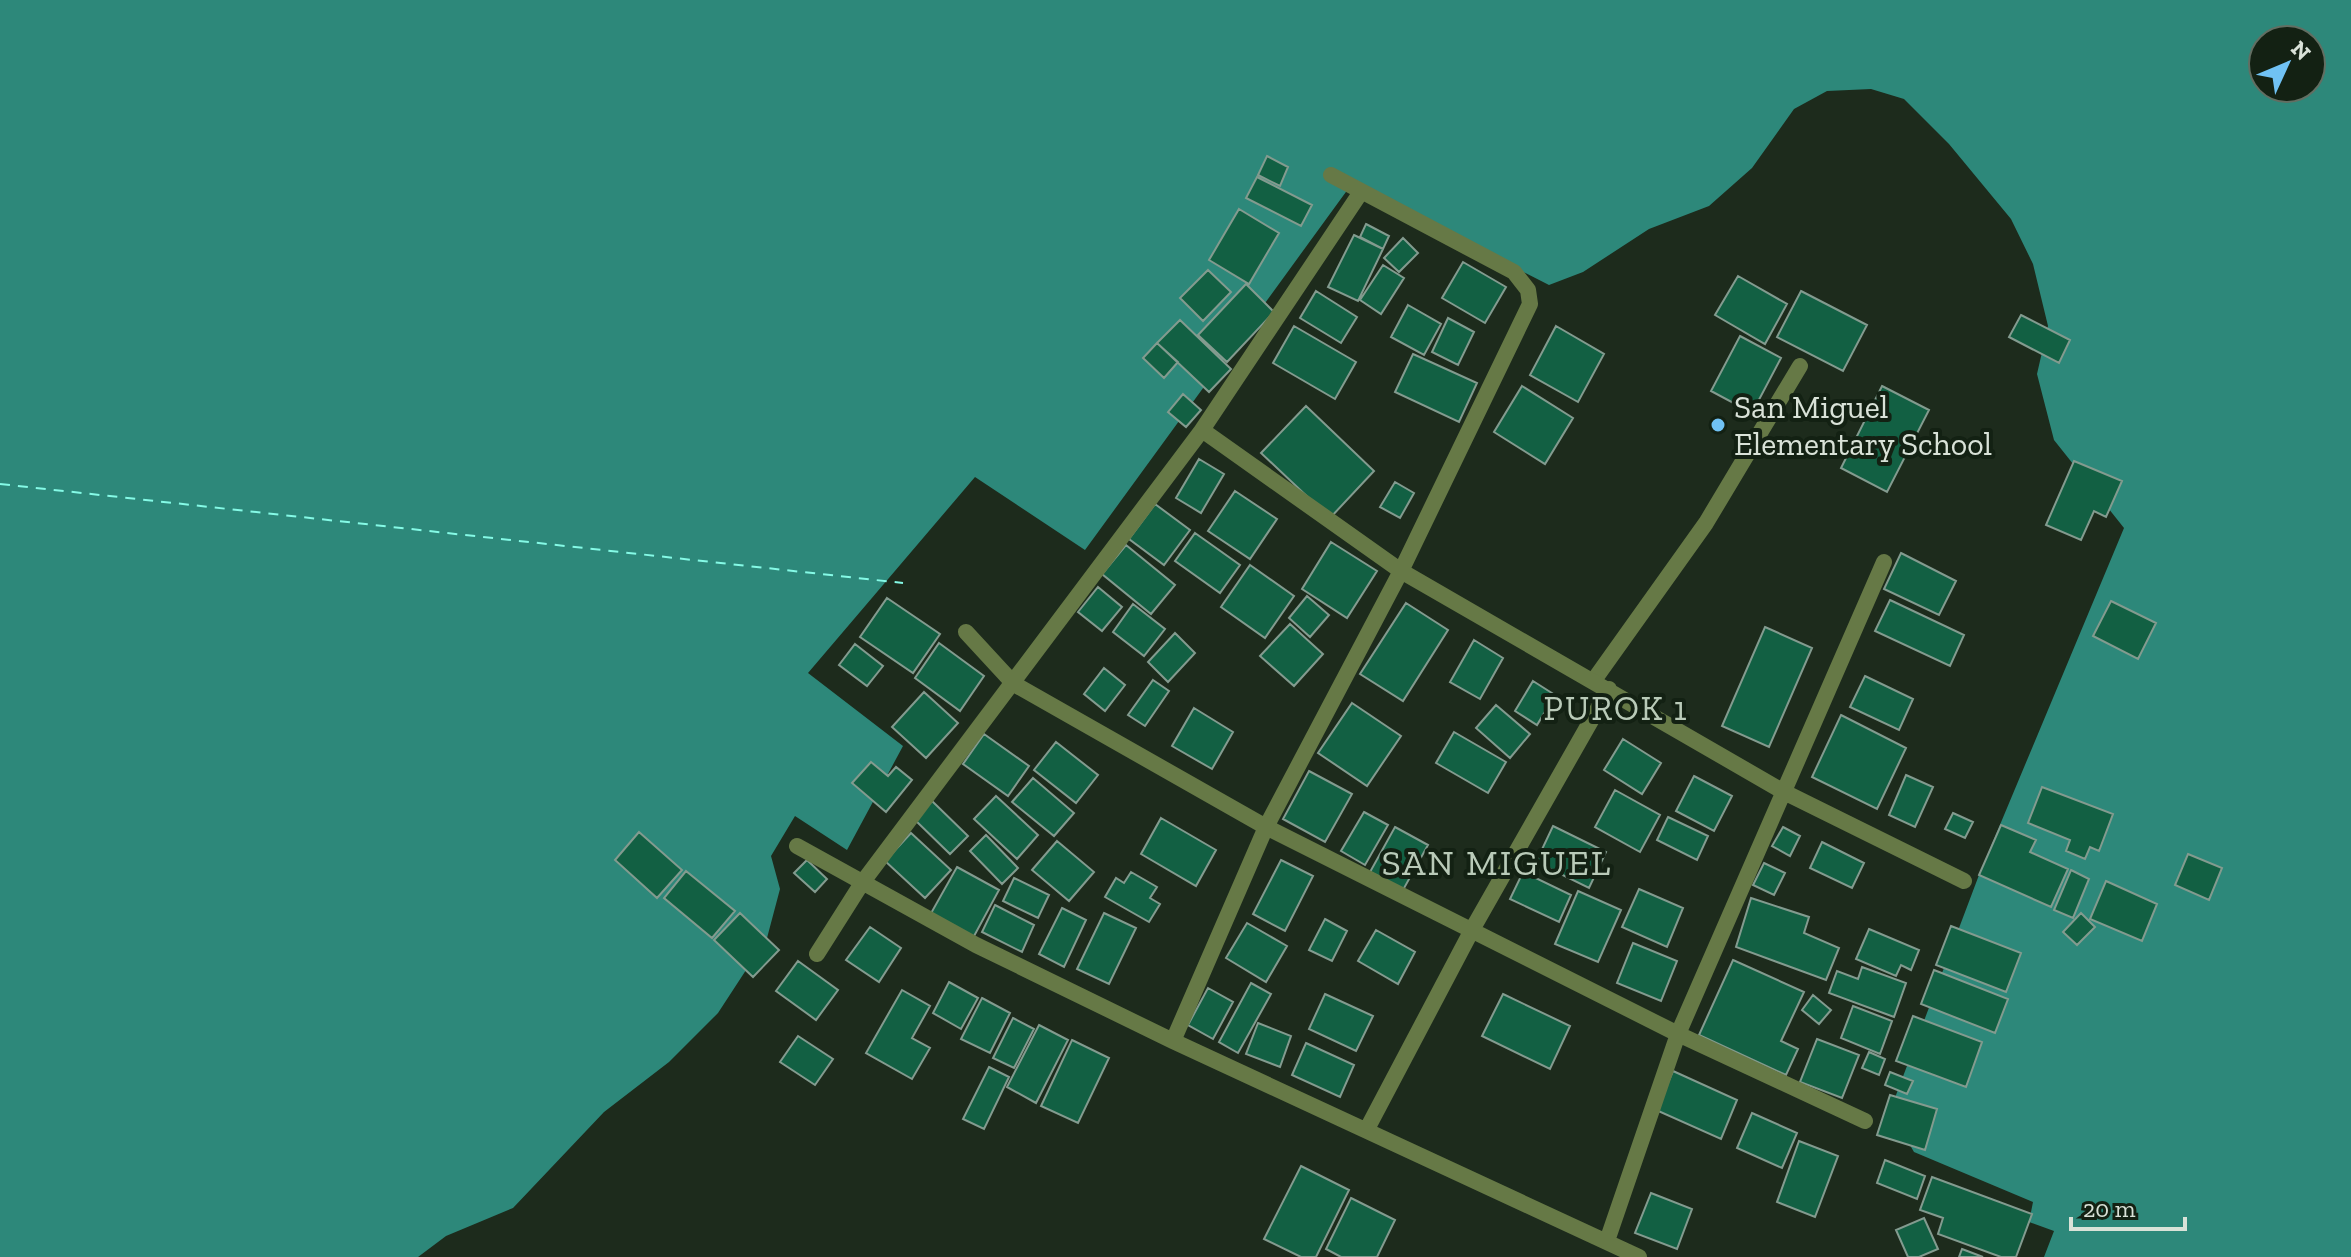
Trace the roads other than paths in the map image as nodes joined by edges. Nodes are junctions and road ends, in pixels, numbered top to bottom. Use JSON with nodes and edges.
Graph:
{"nodes":[{"id":1,"x":1331,"y":175,"type":"dead end"},
{"id":2,"x":1361,"y":192,"type":"junction"},
{"id":3,"x":1800,"y":366,"type":"dead end"},
{"id":4,"x":1202,"y":430,"type":"junction"},
{"id":5,"x":1884,"y":562,"type":"dead end"},
{"id":6,"x":1401,"y":571,"type":"junction"},
{"id":7,"x":966,"y":632,"type":"dead end"},
{"id":8,"x":1594,"y":680,"type":"junction"},
{"id":9,"x":1014,"y":684,"type":"junction"},
{"id":10,"x":1609,"y":689,"type":"junction"},
{"id":11,"x":1784,"y":792,"type":"junction"},
{"id":12,"x":1266,"y":827,"type":"junction"},
{"id":13,"x":797,"y":846,"type":"dead end"},
{"id":14,"x":1964,"y":881,"type":"dead end"},
{"id":15,"x":862,"y":883,"type":"junction"},
{"id":16,"x":1473,"y":928,"type":"junction"},
{"id":17,"x":817,"y":954,"type":"dead end"},
{"id":18,"x":1678,"y":1034,"type":"junction"},
{"id":19,"x":1173,"y":1041,"type":"junction"},
{"id":20,"x":1865,"y":1121,"type":"dead end"},
{"id":21,"x":1367,"y":1129,"type":"junction"},
{"id":22,"x":1607,"y":1241,"type":"junction"},
{"id":23,"x":1639,"y":1257,"type":"edge"}],
"edges":[{"from":1,"to":2,"type":"street"},
{"from":2,"to":4,"type":"street"},
{"from":2,"to":6,"type":"street"},
{"from":3,"to":8,"type":"street"},
{"from":4,"to":6,"type":"street"},
{"from":4,"to":9,"type":"street"},
{"from":5,"to":11,"type":"street"},
{"from":6,"to":8,"type":"street"},
{"from":6,"to":12,"type":"street"},
{"from":7,"to":9,"type":"street"},
{"from":8,"to":10,"type":"street"},
{"from":9,"to":12,"type":"street"},
{"from":9,"to":15,"type":"street"},
{"from":10,"to":11,"type":"street"},
{"from":10,"to":16,"type":"street"},
{"from":11,"to":14,"type":"street"},
{"from":11,"to":18,"type":"street"},
{"from":12,"to":16,"type":"street"},
{"from":12,"to":19,"type":"street"},
{"from":13,"to":15,"type":"street"},
{"from":15,"to":17,"type":"street"},
{"from":15,"to":19,"type":"street"},
{"from":16,"to":18,"type":"street"},
{"from":16,"to":21,"type":"street"},
{"from":18,"to":20,"type":"street"},
{"from":18,"to":22,"type":"street"},
{"from":19,"to":21,"type":"street"},
{"from":21,"to":22,"type":"street"},
{"from":22,"to":23,"type":"street"}]}
